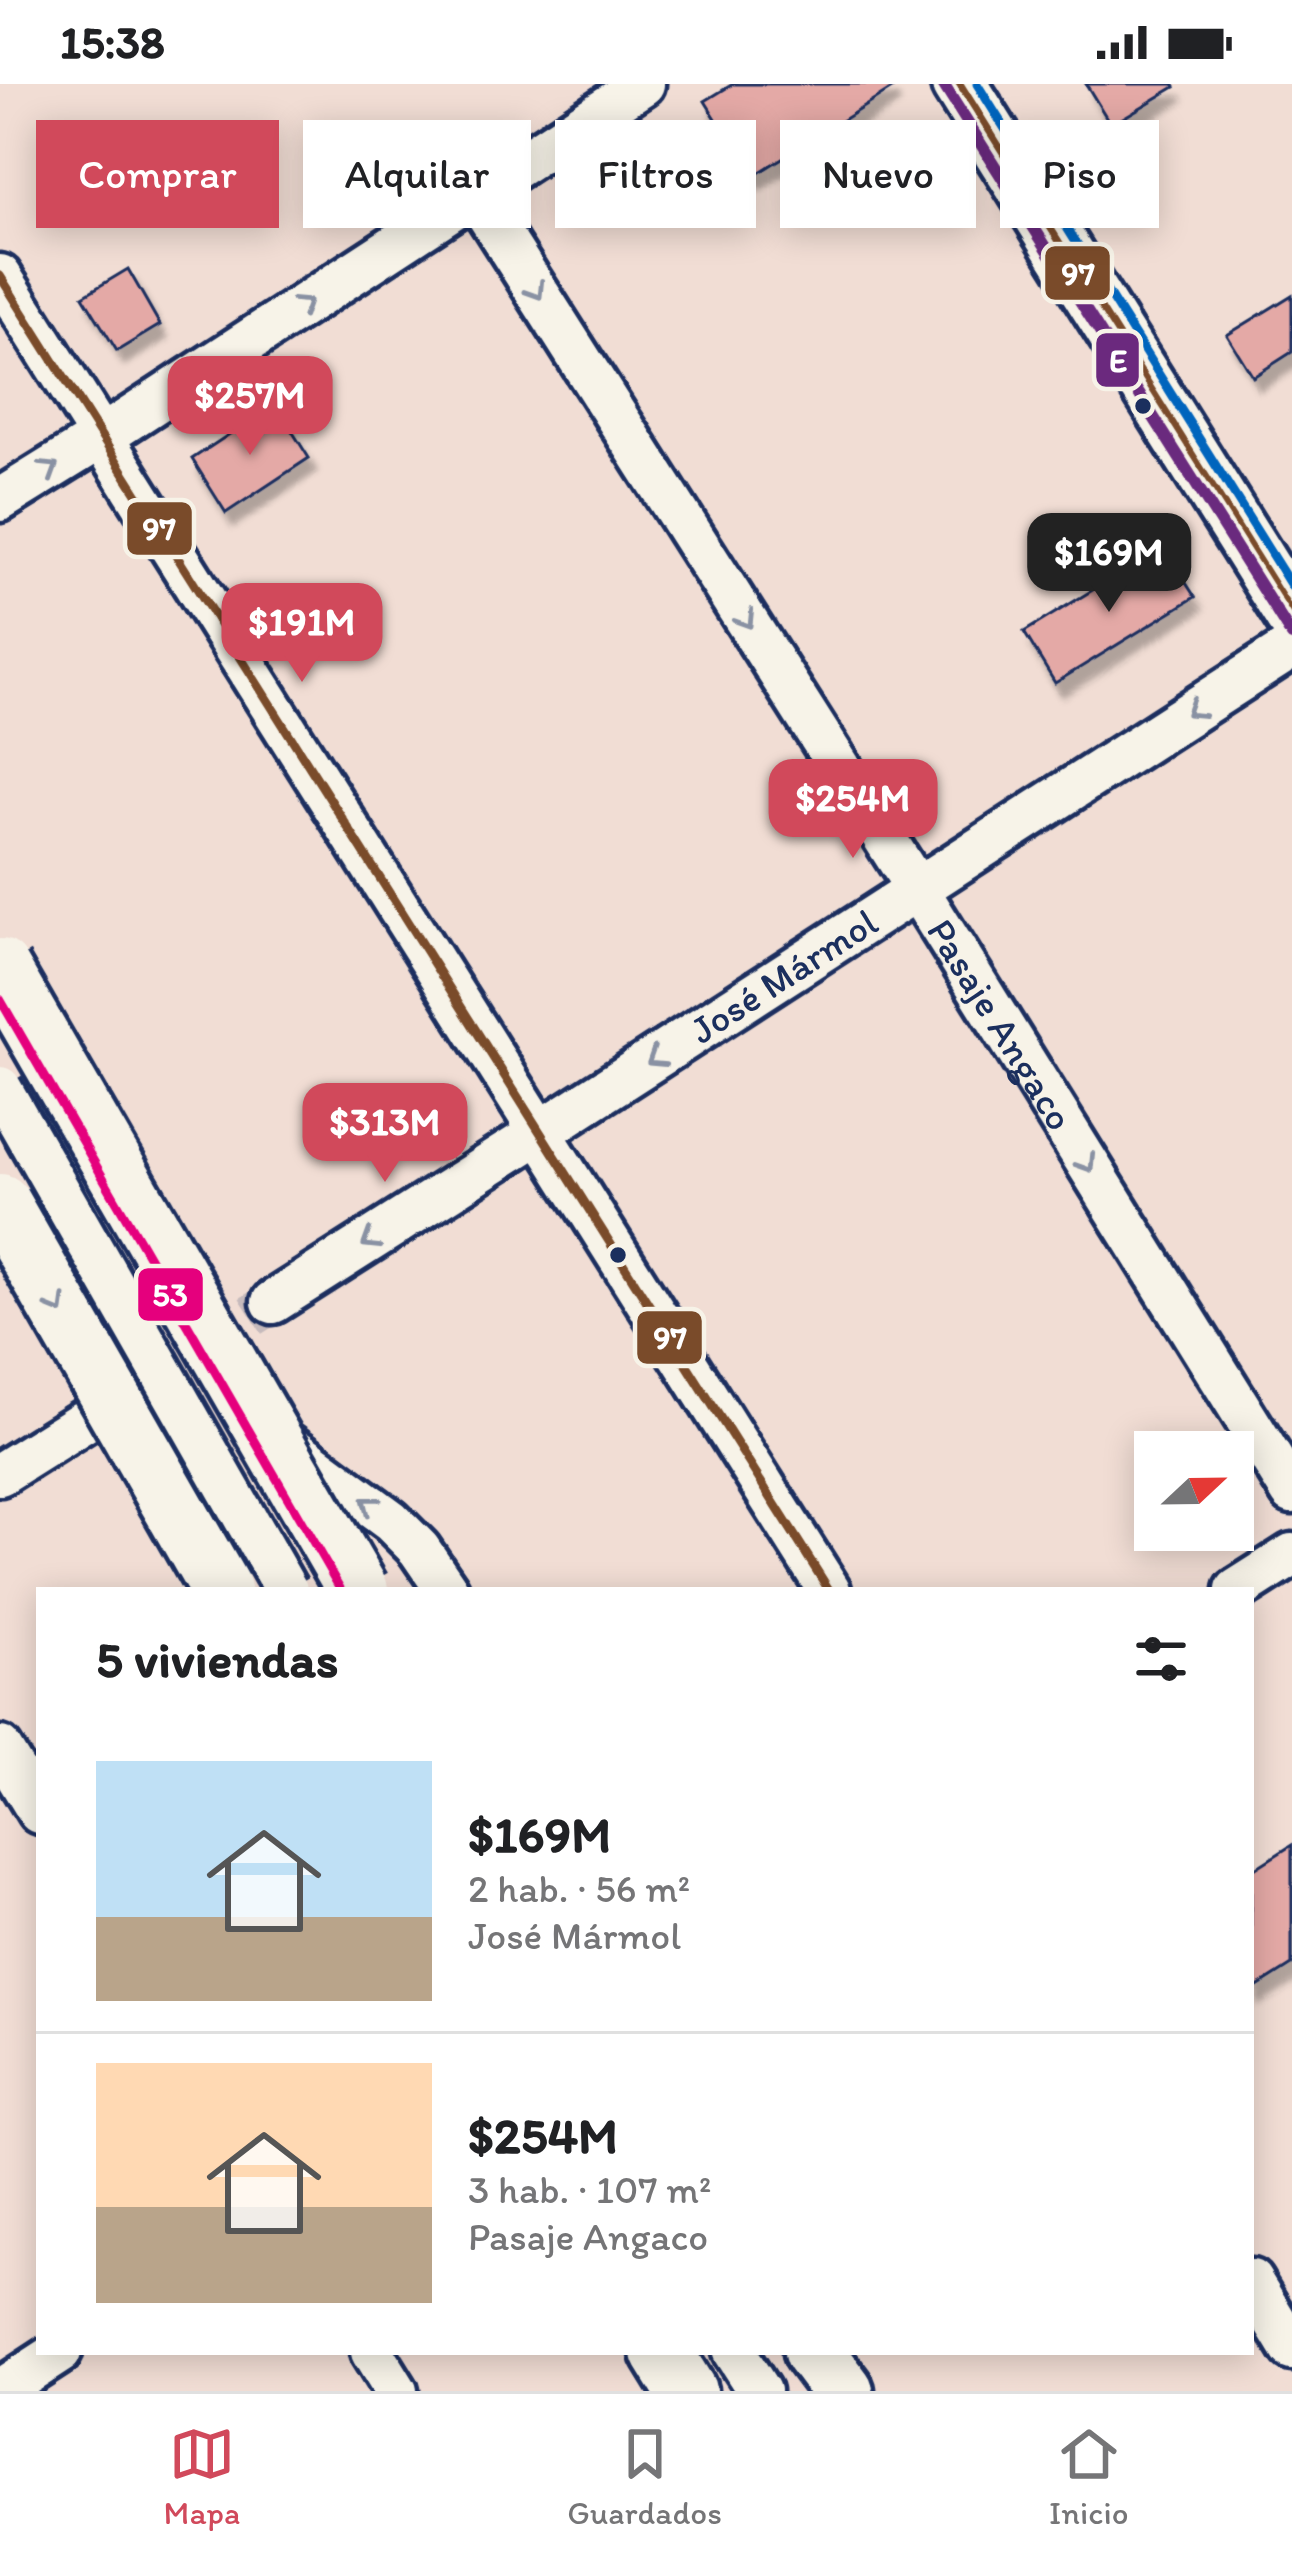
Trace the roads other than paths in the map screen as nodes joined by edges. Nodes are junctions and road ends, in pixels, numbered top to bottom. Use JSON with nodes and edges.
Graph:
{"nodes":[{"id":1,"x":644,"y":84,"type":"edge"},
{"id":2,"x":959,"y":84,"type":"edge"},
{"id":3,"x":531,"y":156,"type":"edge"},
{"id":4,"x":420,"y":228,"type":"edge"},
{"id":5,"x":495,"y":228,"type":"edge"},
{"id":6,"x":0,"y":276,"type":"edge"},
{"id":7,"x":100,"y":438,"type":"junction"},
{"id":8,"x":0,"y":500,"type":"edge"},
{"id":9,"x":1292,"y":615,"type":"edge"},
{"id":10,"x":1292,"y":647,"type":"edge"},
{"id":11,"x":916,"y":890,"type":"junction"},
{"id":12,"x":0,"y":969,"type":"edge"},
{"id":13,"x":0,"y":1088,"type":"edge"},
{"id":14,"x":539,"y":1133,"type":"junction"},
{"id":15,"x":0,"y":1204,"type":"edge"},
{"id":16,"x":273,"y":1302,"type":"tunnel mouth"},
{"id":17,"x":86,"y":1420,"type":"tunnel mouth"},
{"id":18,"x":265,"y":1428,"type":"junction"},
{"id":19,"x":0,"y":1474,"type":"edge"},
{"id":20,"x":1292,"y":1492,"type":"edge"},
{"id":21,"x":1292,"y":1555,"type":"edge"},
{"id":22,"x":207,"y":1578,"type":"edge"},
{"id":23,"x":284,"y":1587,"type":"edge"},
{"id":24,"x":356,"y":1587,"type":"edge"},
{"id":25,"x":445,"y":1587,"type":"edge"},
{"id":26,"x":827,"y":1587,"type":"edge"},
{"id":27,"x":1243,"y":1587,"type":"edge"},
{"id":28,"x":0,"y":1748,"type":"edge"},
{"id":29,"x":36,"y":1806,"type":"edge"},
{"id":30,"x":1254,"y":2286,"type":"edge"},
{"id":31,"x":1292,"y":2349,"type":"edge"},
{"id":32,"x":55,"y":2355,"type":"edge"},
{"id":33,"x":374,"y":2355,"type":"edge"},
{"id":34,"x":664,"y":2355,"type":"edge"},
{"id":35,"x":736,"y":2355,"type":"edge"},
{"id":36,"x":816,"y":2355,"type":"edge"},
{"id":37,"x":0,"y":2391,"type":"edge"},
{"id":38,"x":396,"y":2391,"type":"edge"},
{"id":39,"x":686,"y":2391,"type":"edge"},
{"id":40,"x":759,"y":2391,"type":"edge"},
{"id":41,"x":843,"y":2391,"type":"edge"}],
"edges":[{"from":1,"to":3,"type":"street"},
{"from":2,"to":9,"type":"main road"},
{"from":7,"to":4,"type":"street","one_way":true},
{"from":5,"to":11,"type":"street","name":"Pasaje Angaco","one_way":true},
{"from":6,"to":7,"type":"street"},
{"from":8,"to":7,"type":"street","one_way":true},
{"from":7,"to":14,"type":"street"},
{"from":10,"to":11,"type":"street","name":"José Mármol","one_way":true},
{"from":11,"to":14,"type":"street","name":"José Mármol","one_way":true},
{"from":11,"to":20,"type":"street","name":"Pasaje Angaco","one_way":true},
{"from":12,"to":18,"type":"highway","bridge":true},
{"from":13,"to":23,"type":"street","bridge":true},
{"from":14,"to":16,"type":"street","name":"José Mármol","one_way":true},
{"from":14,"to":26,"type":"street"},
{"from":15,"to":22,"type":"highway","one_way":true,"bridge":true},
{"from":17,"to":19,"type":"street"},
{"from":18,"to":24,"type":"highway","bridge":true},
{"from":25,"to":18,"type":"street","one_way":true},
{"from":21,"to":27,"type":"street"},
{"from":28,"to":29,"type":"street"},
{"from":30,"to":31,"type":"street"},
{"from":32,"to":37,"type":"street"},
{"from":33,"to":38,"type":"street"},
{"from":34,"to":39,"type":"highway"},
{"from":35,"to":40,"type":"street"},
{"from":36,"to":41,"type":"highway"}]}
